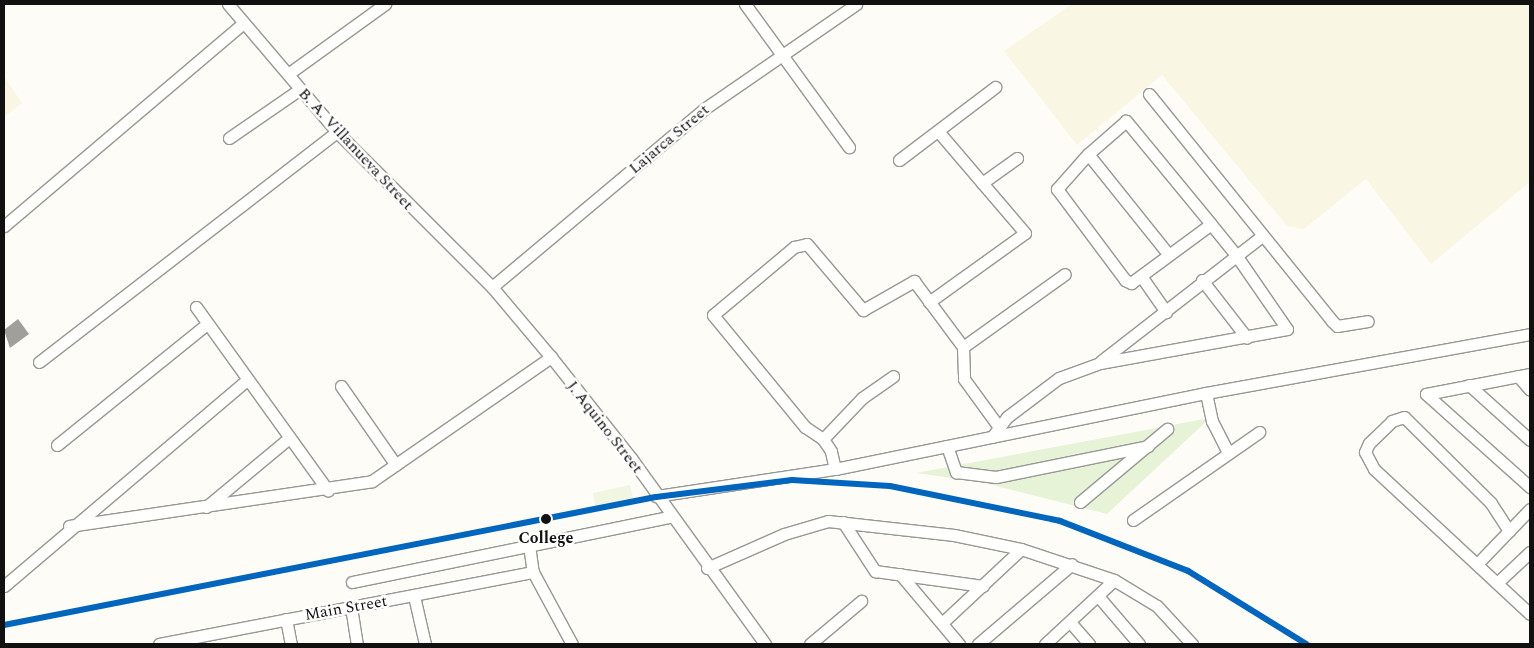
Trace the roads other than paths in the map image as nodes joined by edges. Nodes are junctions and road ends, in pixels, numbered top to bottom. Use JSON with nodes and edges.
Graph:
{"nodes":[{"id":1,"x":228,"y":4,"type":"edge"},
{"id":2,"x":385,"y":4,"type":"edge"},
{"id":3,"x":744,"y":4,"type":"edge"},
{"id":4,"x":856,"y":4,"type":"edge"},
{"id":5,"x":243,"y":23,"type":"junction"},
{"id":6,"x":785,"y":54,"type":"junction"},
{"id":7,"x":288,"y":74,"type":"junction"},
{"id":8,"x":995,"y":87,"type":"dead end"},
{"id":9,"x":300,"y":89,"type":"junction"},
{"id":10,"x":1149,"y":94,"type":"dead end"},
{"id":11,"x":938,"y":130,"type":"junction"},
{"id":12,"x":337,"y":132,"type":"junction"},
{"id":13,"x":229,"y":138,"type":"dead end"},
{"id":14,"x":849,"y":146,"type":"dead end"},
{"id":15,"x":1088,"y":154,"type":"junction"},
{"id":16,"x":1017,"y":158,"type":"dead end"},
{"id":17,"x":899,"y":160,"type":"dead end"},
{"id":18,"x":982,"y":183,"type":"junction"},
{"id":19,"x":1210,"y":224,"type":"junction"},
{"id":20,"x":4,"y":226,"type":"edge"},
{"id":21,"x":1262,"y":236,"type":"junction"},
{"id":22,"x":1168,"y":254,"type":"junction"},
{"id":23,"x":1236,"y":255,"type":"junction"},
{"id":24,"x":1065,"y":274,"type":"dead end"},
{"id":25,"x":1141,"y":276,"type":"junction"},
{"id":26,"x":1202,"y":280,"type":"junction"},
{"id":27,"x":492,"y":287,"type":"junction"},
{"id":28,"x":929,"y":302,"type":"junction"},
{"id":29,"x":196,"y":308,"type":"dead end"},
{"id":30,"x":1166,"y":312,"type":"junction"},
{"id":31,"x":1368,"y":321,"type":"dead end"},
{"id":32,"x":207,"y":324,"type":"junction"},
{"id":33,"x":1530,"y":334,"type":"edge"},
{"id":34,"x":1247,"y":338,"type":"junction"},
{"id":35,"x":963,"y":347,"type":"junction"},
{"id":36,"x":551,"y":357,"type":"junction"},
{"id":37,"x":39,"y":362,"type":"dead end"},
{"id":38,"x":1100,"y":362,"type":"junction"},
{"id":39,"x":1530,"y":374,"type":"edge"},
{"id":40,"x":893,"y":376,"type":"dead end"},
{"id":41,"x":1518,"y":376,"type":"junction"},
{"id":42,"x":247,"y":380,"type":"junction"},
{"id":43,"x":1469,"y":385,"type":"junction"},
{"id":44,"x":341,"y":386,"type":"dead end"},
{"id":45,"x":1530,"y":390,"type":"edge"},
{"id":46,"x":1206,"y":393,"type":"junction"},
{"id":47,"x":999,"y":426,"type":"junction"},
{"id":48,"x":1167,"y":429,"type":"dead end"},
{"id":49,"x":1259,"y":432,"type":"dead end"},
{"id":50,"x":992,"y":437,"type":"junction"},
{"id":51,"x":289,"y":438,"type":"junction"},
{"id":52,"x":823,"y":439,"type":"junction"},
{"id":53,"x":1530,"y":440,"type":"edge"},
{"id":54,"x":57,"y":445,"type":"dead end"},
{"id":55,"x":947,"y":446,"type":"junction"},
{"id":56,"x":1148,"y":446,"type":"junction"},
{"id":57,"x":1228,"y":452,"type":"junction"},
{"id":58,"x":396,"y":465,"type":"junction"},
{"id":59,"x":835,"y":469,"type":"junction"},
{"id":60,"x":1530,"y":486,"type":"edge"},
{"id":61,"x":328,"y":491,"type":"junction"},
{"id":62,"x":656,"y":496,"type":"junction"},
{"id":63,"x":1080,"y":502,"type":"dead end"},
{"id":64,"x":206,"y":507,"type":"junction"},
{"id":65,"x":1530,"y":509,"type":"edge"},
{"id":66,"x":669,"y":517,"type":"junction"},
{"id":67,"x":1133,"y":520,"type":"dead end"},
{"id":68,"x":843,"y":522,"type":"junction"},
{"id":69,"x":69,"y":526,"type":"junction"},
{"id":70,"x":1508,"y":531,"type":"junction"},
{"id":71,"x":529,"y":545,"type":"junction"},
{"id":72,"x":1021,"y":549,"type":"junction"},
{"id":73,"x":1530,"y":552,"type":"edge"},
{"id":74,"x":1478,"y":562,"type":"junction"},
{"id":75,"x":1072,"y":564,"type":"junction"},
{"id":76,"x":707,"y":568,"type":"junction"},
{"id":77,"x":533,"y":572,"type":"junction"},
{"id":78,"x":900,"y":574,"type":"junction"},
{"id":79,"x":1114,"y":580,"type":"junction"},
{"id":80,"x":352,"y":582,"type":"dead end"},
{"id":81,"x":1498,"y":582,"type":"junction"},
{"id":82,"x":4,"y":586,"type":"edge"},
{"id":83,"x":983,"y":586,"type":"junction"},
{"id":84,"x":414,"y":596,"type":"junction"},
{"id":85,"x":1098,"y":596,"type":"junction"},
{"id":86,"x":861,"y":601,"type":"dead end"},
{"id":87,"x":351,"y":608,"type":"junction"},
{"id":88,"x":1530,"y":614,"type":"edge"},
{"id":89,"x":286,"y":619,"type":"junction"},
{"id":90,"x":942,"y":622,"type":"junction"},
{"id":91,"x":1070,"y":622,"type":"junction"},
{"id":92,"x":159,"y":644,"type":"edge"},
{"id":93,"x":291,"y":644,"type":"edge"},
{"id":94,"x":357,"y":644,"type":"edge"},
{"id":95,"x":425,"y":644,"type":"edge"},
{"id":96,"x":572,"y":644,"type":"edge"},
{"id":97,"x":765,"y":644,"type":"edge"},
{"id":98,"x":810,"y":644,"type":"edge"},
{"id":99,"x":960,"y":644,"type":"edge"},
{"id":100,"x":978,"y":644,"type":"edge"},
{"id":101,"x":1045,"y":644,"type":"edge"},
{"id":102,"x":1089,"y":644,"type":"edge"},
{"id":103,"x":1139,"y":644,"type":"edge"},
{"id":104,"x":1192,"y":644,"type":"edge"}],
"edges":[{"from":1,"to":5,"type":"street","name":"B. A. Villanueva Street"},
{"from":2,"to":7,"type":"street"},
{"from":3,"to":6,"type":"street"},
{"from":4,"to":6,"type":"street","name":"Lajarca Street"},
{"from":5,"to":7,"type":"street","name":"B. A. Villanueva Street"},
{"from":5,"to":20,"type":"street"},
{"from":6,"to":14,"type":"street"},
{"from":6,"to":27,"type":"street","name":"Lajarca Street"},
{"from":7,"to":9,"type":"street","name":"B. A. Villanueva Street"},
{"from":8,"to":11,"type":"street"},
{"from":9,"to":12,"type":"street","name":"B. A. Villanueva Street"},
{"from":9,"to":13,"type":"street"},
{"from":10,"to":21,"type":"street"},
{"from":11,"to":17,"type":"street"},
{"from":11,"to":18,"type":"street"},
{"from":12,"to":27,"type":"street","name":"B. A. Villanueva Street"},
{"from":12,"to":37,"type":"street"},
{"from":15,"to":19,"type":"street"},
{"from":15,"to":22,"type":"street"},
{"from":15,"to":25,"type":"street"},
{"from":16,"to":18,"type":"street"},
{"from":18,"to":28,"type":"street"},
{"from":19,"to":22,"type":"street"},
{"from":19,"to":23,"type":"street"},
{"from":21,"to":23,"type":"street"},
{"from":21,"to":31,"type":"street"},
{"from":22,"to":25,"type":"street"},
{"from":23,"to":26,"type":"street"},
{"from":23,"to":34,"type":"street"},
{"from":24,"to":35,"type":"street"},
{"from":25,"to":30,"type":"street"},
{"from":26,"to":30,"type":"street"},
{"from":26,"to":34,"type":"street"},
{"from":27,"to":36,"type":"street","name":"J. Aquino Street"},
{"from":28,"to":35,"type":"street"},
{"from":28,"to":52,"type":"street"},
{"from":29,"to":32,"type":"street"},
{"from":30,"to":38,"type":"street"},
{"from":32,"to":42,"type":"street"},
{"from":32,"to":54,"type":"street"},
{"from":33,"to":46,"type":"street"},
{"from":34,"to":38,"type":"street"},
{"from":35,"to":47,"type":"street"},
{"from":36,"to":58,"type":"street"},
{"from":36,"to":62,"type":"street","name":"J. Aquino Street"},
{"from":38,"to":47,"type":"street"},
{"from":39,"to":41,"type":"street"},
{"from":40,"to":52,"type":"street"},
{"from":41,"to":43,"type":"street"},
{"from":41,"to":45,"type":"street"},
{"from":42,"to":51,"type":"street"},
{"from":42,"to":69,"type":"street"},
{"from":43,"to":53,"type":"street"},
{"from":43,"to":60,"type":"street"},
{"from":44,"to":58,"type":"street"},
{"from":46,"to":50,"type":"street"},
{"from":46,"to":57,"type":"street"},
{"from":47,"to":50,"type":"street"},
{"from":48,"to":56,"type":"street"},
{"from":49,"to":57,"type":"street"},
{"from":50,"to":55,"type":"street"},
{"from":51,"to":61,"type":"street"},
{"from":51,"to":64,"type":"street"},
{"from":52,"to":59,"type":"street"},
{"from":55,"to":56,"type":"street"},
{"from":55,"to":59,"type":"street"},
{"from":56,"to":63,"type":"street"},
{"from":57,"to":67,"type":"street"},
{"from":58,"to":61,"type":"street"},
{"from":59,"to":62,"type":"street"},
{"from":61,"to":64,"type":"street"},
{"from":62,"to":66,"type":"street","name":"J. Aquino Street"},
{"from":64,"to":69,"type":"street"},
{"from":65,"to":70,"type":"street"},
{"from":66,"to":71,"type":"street"},
{"from":66,"to":76,"type":"street","name":"J. Aquino Street"},
{"from":68,"to":72,"type":"street"},
{"from":68,"to":76,"type":"street"},
{"from":68,"to":78,"type":"street"},
{"from":69,"to":82,"type":"street"},
{"from":70,"to":74,"type":"street"},
{"from":70,"to":74,"type":"street"},
{"from":71,"to":77,"type":"street"},
{"from":71,"to":80,"type":"street"},
{"from":72,"to":75,"type":"street"},
{"from":72,"to":83,"type":"street"},
{"from":73,"to":81,"type":"street"},
{"from":74,"to":81,"type":"street"},
{"from":75,"to":79,"type":"street"},
{"from":75,"to":100,"type":"street"},
{"from":76,"to":97,"type":"street","name":"J. Aquino Street"},
{"from":77,"to":84,"type":"street","name":"Main Street"},
{"from":77,"to":96,"type":"street"},
{"from":78,"to":83,"type":"street"},
{"from":78,"to":90,"type":"street"},
{"from":79,"to":85,"type":"street"},
{"from":79,"to":104,"type":"street"},
{"from":81,"to":88,"type":"street"},
{"from":83,"to":90,"type":"street"},
{"from":84,"to":87,"type":"street","name":"Main Street"},
{"from":84,"to":95,"type":"street"},
{"from":85,"to":91,"type":"street"},
{"from":85,"to":103,"type":"street"},
{"from":86,"to":98,"type":"street"},
{"from":87,"to":89,"type":"street","name":"Main Street"},
{"from":87,"to":94,"type":"street"},
{"from":89,"to":92,"type":"street","name":"Main Street"},
{"from":89,"to":93,"type":"street"},
{"from":90,"to":99,"type":"street"},
{"from":91,"to":101,"type":"street"},
{"from":91,"to":102,"type":"street"}]}
